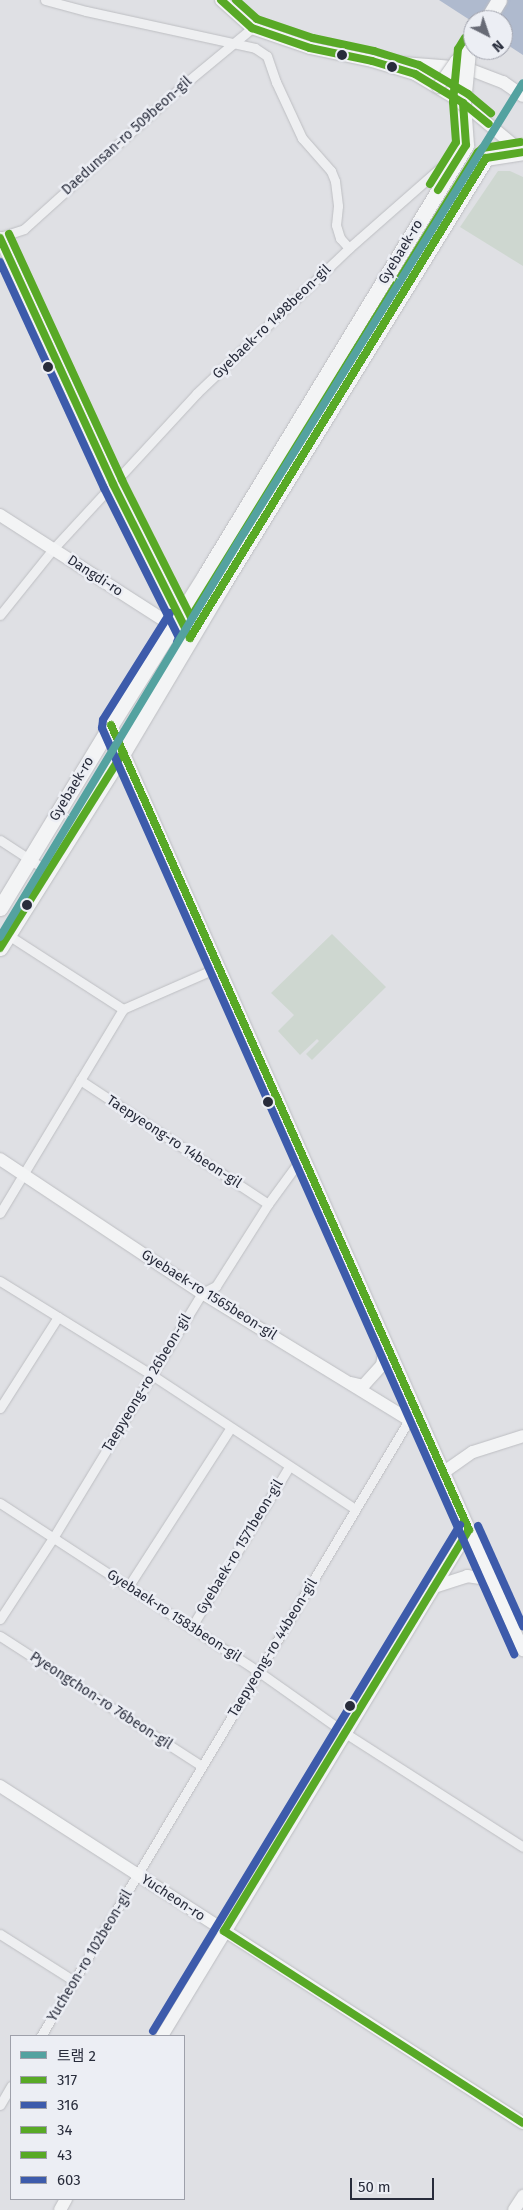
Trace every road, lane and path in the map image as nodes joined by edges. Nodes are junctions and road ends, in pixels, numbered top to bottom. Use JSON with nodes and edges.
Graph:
{"nodes":[{"id":1,"x":45,"y":0,"type":"edge"},
{"id":2,"x":221,"y":0,"type":"edge"},
{"id":3,"x":252,"y":28,"type":"junction"},
{"id":4,"x":233,"y":44,"type":"junction"},
{"id":5,"x":463,"y":54,"type":"edge"},
{"id":6,"x":469,"y":60,"type":"edge"},
{"id":7,"x":372,"y":61,"type":"junction"},
{"id":8,"x":438,"y":87,"type":"junction"},
{"id":9,"x":523,"y":96,"type":"edge"},
{"id":10,"x":463,"y":103,"type":"junction"},
{"id":11,"x":523,"y":152,"type":"edge"},
{"id":12,"x":440,"y":168,"type":"dead end"},
{"id":13,"x":1,"y":245,"type":"edge"},
{"id":14,"x":349,"y":248,"type":"junction"},
{"id":15,"x":112,"y":484,"type":"junction"},
{"id":16,"x":0,"y":515,"type":"edge"},
{"id":17,"x":53,"y":549,"type":"junction"},
{"id":18,"x":0,"y":615,"type":"edge"},
{"id":19,"x":176,"y":622,"type":"junction"},
{"id":20,"x":190,"y":638,"type":"junction"},
{"id":21,"x":111,"y":725,"type":"junction"},
{"id":22,"x":123,"y":752,"type":"junction"},
{"id":23,"x":0,"y":840,"type":"edge"},
{"id":24,"x":30,"y":859,"type":"junction"},
{"id":25,"x":49,"y":872,"type":"junction"},
{"id":26,"x":0,"y":908,"type":"edge"},
{"id":27,"x":8,"y":935,"type":"junction"},
{"id":28,"x":0,"y":948,"type":"edge"},
{"id":29,"x":219,"y":967,"type":"junction"},
{"id":30,"x":123,"y":1009,"type":"junction"},
{"id":31,"x":80,"y":1080,"type":"junction"},
{"id":32,"x":303,"y":1156,"type":"junction"},
{"id":33,"x":0,"y":1159,"type":"edge"},
{"id":34,"x":23,"y":1174,"type":"junction"},
{"id":35,"x":268,"y":1204,"type":"junction"},
{"id":36,"x":0,"y":1212,"type":"edge"},
{"id":37,"x":0,"y":1280,"type":"edge"},
{"id":38,"x":202,"y":1293,"type":"junction"},
{"id":39,"x":58,"y":1317,"type":"junction"},
{"id":40,"x":386,"y":1344,"type":"junction"},
{"id":41,"x":152,"y":1375,"type":"junction"},
{"id":42,"x":349,"y":1383,"type":"junction"},
{"id":43,"x":0,"y":1408,"type":"edge"},
{"id":44,"x":409,"y":1420,"type":"junction"},
{"id":45,"x":422,"y":1424,"type":"junction"},
{"id":46,"x":230,"y":1429,"type":"junction"},
{"id":47,"x":523,"y":1436,"type":"edge"},
{"id":48,"x":289,"y":1467,"type":"junction"},
{"id":49,"x":444,"y":1472,"type":"junction"},
{"id":50,"x":0,"y":1503,"type":"edge"},
{"id":51,"x":355,"y":1509,"type":"junction"},
{"id":52,"x":469,"y":1530,"type":"junction"},
{"id":53,"x":53,"y":1538,"type":"junction"},
{"id":54,"x":492,"y":1580,"type":"junction"},
{"id":55,"x":128,"y":1587,"type":"junction"},
{"id":56,"x":434,"y":1587,"type":"junction"},
{"id":57,"x":0,"y":1619,"type":"edge"},
{"id":58,"x":191,"y":1628,"type":"junction"},
{"id":59,"x":0,"y":1636,"type":"edge"},
{"id":60,"x":523,"y":1650,"type":"edge"},
{"id":61,"x":259,"y":1672,"type":"junction"},
{"id":62,"x":345,"y":1733,"type":"junction"},
{"id":63,"x":202,"y":1766,"type":"junction"},
{"id":64,"x":0,"y":1786,"type":"edge"},
{"id":65,"x":523,"y":1847,"type":"edge"},
{"id":66,"x":138,"y":1875,"type":"junction"},
{"id":67,"x":224,"y":1931,"type":"junction"},
{"id":68,"x":0,"y":1934,"type":"edge"},
{"id":69,"x":74,"y":1982,"type":"junction"},
{"id":70,"x":42,"y":2035,"type":"edge"},
{"id":71,"x":163,"y":2035,"type":"edge"},
{"id":72,"x":10,"y":2088,"type":"edge"},
{"id":73,"x":0,"y":2105,"type":"edge"},
{"id":74,"x":523,"y":2123,"type":"edge"},
{"id":75,"x":523,"y":2196,"type":"edge"},
{"id":76,"x":514,"y":2210,"type":"edge"}],
"edges":[{"from":1,"to":4,"type":"street"},
{"from":2,"to":3,"type":"main road"},
{"from":3,"to":4,"type":"street","name":"Daedunsan-ro 509beon-gil"},
{"from":3,"to":7,"type":"main road"},
{"from":4,"to":13,"type":"street","name":"Daedunsan-ro 509beon-gil"},
{"from":4,"to":14,"type":"street"},
{"from":5,"to":8,"type":"main road","bridge":true},
{"from":6,"to":10,"type":"main road","name":"Gyebaek-ro","bridge":true},
{"from":7,"to":8,"type":"main road"},
{"from":7,"to":9,"type":"main road"},
{"from":8,"to":10,"type":"main road"},
{"from":10,"to":11,"type":"main road"},
{"from":10,"to":19,"type":"main road","name":"Gyebaek-ro"},
{"from":11,"to":20,"type":"main road","name":"Gyebaek-ro"},
{"from":12,"to":14,"type":"street","name":"Gyebaek-ro 1498beon-gil"},
{"from":13,"to":15,"type":"main road"},
{"from":14,"to":15,"type":"street","name":"Gyebaek-ro 1498beon-gil"},
{"from":15,"to":17,"type":"street","name":"Gyebaek-ro 1498beon-gil"},
{"from":15,"to":19,"type":"main road"},
{"from":16,"to":17,"type":"main road","name":"Dangdi-ro"},
{"from":17,"to":18,"type":"street","name":"Gyebaek-ro 1498beon-gil"},
{"from":17,"to":19,"type":"main road","name":"Dangdi-ro"},
{"from":19,"to":20,"type":"main road","name":"Dangdi-ro"},
{"from":19,"to":21,"type":"main road","name":"Gyebaek-ro"},
{"from":20,"to":22,"type":"main road","name":"Gyebaek-ro"},
{"from":21,"to":22,"type":"main road"},
{"from":21,"to":24,"type":"main road","name":"Gyebaek-ro"},
{"from":22,"to":25,"type":"main road","name":"Gyebaek-ro"},
{"from":22,"to":29,"type":"main road"},
{"from":23,"to":24,"type":"street"},
{"from":24,"to":25,"type":"street"},
{"from":24,"to":26,"type":"main road","name":"Gyebaek-ro"},
{"from":25,"to":27,"type":"main road","name":"Gyebaek-ro"},
{"from":27,"to":28,"type":"main road","name":"Gyebaek-ro"},
{"from":27,"to":30,"type":"street"},
{"from":29,"to":30,"type":"street"},
{"from":29,"to":32,"type":"main road"},
{"from":30,"to":31,"type":"street"},
{"from":31,"to":34,"type":"street"},
{"from":31,"to":35,"type":"street","name":"Taepyeong-ro 14beon-gil"},
{"from":32,"to":35,"type":"street","name":"Taepyeong-ro 26beon-gil"},
{"from":32,"to":40,"type":"main road"},
{"from":33,"to":34,"type":"main road","name":"Gyebaek-ro 1565beon-gil"},
{"from":34,"to":36,"type":"street"},
{"from":34,"to":38,"type":"main road","name":"Gyebaek-ro 1565beon-gil"},
{"from":35,"to":38,"type":"street","name":"Taepyeong-ro 26beon-gil"},
{"from":37,"to":39,"type":"street","name":"Gyebaek-ro 1571beon-gil"},
{"from":38,"to":41,"type":"street","name":"Taepyeong-ro 26beon-gil"},
{"from":38,"to":42,"type":"main road","name":"Gyebaek-ro 1565beon-gil"},
{"from":39,"to":41,"type":"street","name":"Gyebaek-ro 1571beon-gil"},
{"from":39,"to":43,"type":"street"},
{"from":40,"to":42,"type":"main road"},
{"from":40,"to":45,"type":"main road"},
{"from":41,"to":46,"type":"street","name":"Gyebaek-ro 1571beon-gil"},
{"from":41,"to":53,"type":"street","name":"Taepyeong-ro 26beon-gil"},
{"from":42,"to":44,"type":"main road","name":"Gyebaek-ro 1565beon-gil"},
{"from":44,"to":45,"type":"main road","name":"Gyebaek-ro 1565beon-gil"},
{"from":44,"to":51,"type":"street","name":"Taepyeong-ro 44beon-gil"},
{"from":45,"to":49,"type":"main road"},
{"from":46,"to":48,"type":"street","name":"Gyebaek-ro 1571beon-gil"},
{"from":46,"to":55,"type":"street"},
{"from":47,"to":49,"type":"main road"},
{"from":48,"to":51,"type":"street","name":"Gyebaek-ro 1571beon-gil"},
{"from":48,"to":58,"type":"street","name":"Gyebaek-ro 1571beon-gil"},
{"from":49,"to":52,"type":"main road"},
{"from":50,"to":53,"type":"street","name":"Gyebaek-ro 1583beon-gil"},
{"from":51,"to":61,"type":"street","name":"Taepyeong-ro 44beon-gil"},
{"from":52,"to":54,"type":"main road"},
{"from":52,"to":56,"type":"main road"},
{"from":53,"to":55,"type":"street","name":"Gyebaek-ro 1583beon-gil"},
{"from":53,"to":57,"type":"street","name":"Taepyeong-ro 26beon-gil"},
{"from":54,"to":56,"type":"main road"},
{"from":54,"to":60,"type":"main road"},
{"from":55,"to":58,"type":"street","name":"Gyebaek-ro 1583beon-gil"},
{"from":56,"to":62,"type":"main road"},
{"from":58,"to":61,"type":"street","name":"Gyebaek-ro 1583beon-gil"},
{"from":59,"to":63,"type":"street","name":"Pyeongchon-ro 76beon-gil"},
{"from":61,"to":62,"type":"street","name":"Gyebaek-ro 1583beon-gil"},
{"from":61,"to":63,"type":"street","name":"Taepyeong-ro 44beon-gil"},
{"from":62,"to":65,"type":"street","name":"Gyebaek-ro 1583beon-gil"},
{"from":62,"to":67,"type":"main road"},
{"from":63,"to":66,"type":"street","name":"Taepyeong-ro 44beon-gil"},
{"from":64,"to":66,"type":"main road","name":"Yucheon-ro"},
{"from":66,"to":67,"type":"main road","name":"Yucheon-ro"},
{"from":66,"to":69,"type":"street","name":"Yucheon-ro 102beon-gil"},
{"from":67,"to":71,"type":"main road"},
{"from":67,"to":74,"type":"main road","name":"Yucheon-ro"},
{"from":68,"to":69,"type":"street"},
{"from":69,"to":70,"type":"street","name":"Yucheon-ro 102beon-gil"},
{"from":72,"to":73,"type":"street"},
{"from":75,"to":76,"type":"main road"}]}
